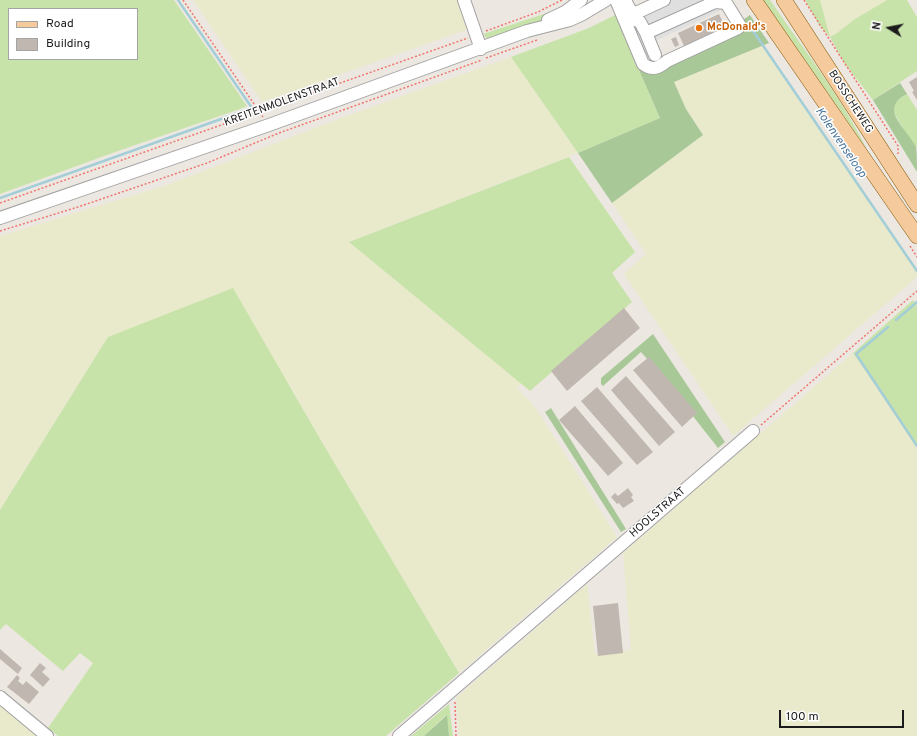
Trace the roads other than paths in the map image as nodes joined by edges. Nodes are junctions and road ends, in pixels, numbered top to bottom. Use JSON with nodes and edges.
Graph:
{"nodes":[{"id":1,"x":464,"y":0,"type":"edge"},
{"id":2,"x":581,"y":0,"type":"edge"},
{"id":3,"x":606,"y":0,"type":"edge"},
{"id":4,"x":664,"y":0,"type":"edge"},
{"id":5,"x":754,"y":0,"type":"edge"},
{"id":6,"x":784,"y":0,"type":"edge"},
{"id":7,"x":714,"y":1,"type":"edge"},
{"id":8,"x":620,"y":2,"type":"edge"},
{"id":9,"x":526,"y":32,"type":"junction"},
{"id":10,"x":646,"y":33,"type":"junction"},
{"id":11,"x":481,"y":49,"type":"junction"},
{"id":12,"x":654,"y":55,"type":"dead end"},
{"id":13,"x":917,"y":205,"type":"edge"},
{"id":14,"x":0,"y":218,"type":"edge"},
{"id":15,"x":917,"y":236,"type":"edge"},
{"id":16,"x":753,"y":431,"type":"road end"},
{"id":17,"x":0,"y":697,"type":"edge"},
{"id":18,"x":47,"y":736,"type":"edge"},
{"id":19,"x":399,"y":736,"type":"edge"}],
"edges":[{"from":1,"to":11,"type":"street"},
{"from":2,"to":9,"type":"street","name":"KREITENMOLENSTRAAT"},
{"from":3,"to":9,"type":"street","name":"KREITENMOLENSTRAAT"},
{"from":4,"to":8,"type":"street"},
{"from":5,"to":15,"type":"main road","name":"BOSSCHEWEG"},
{"from":6,"to":13,"type":"main road","name":"BOSSCHEWEG"},
{"from":7,"to":8,"type":"street"},
{"from":7,"to":10,"type":"street"},
{"from":8,"to":10,"type":"street"},
{"from":9,"to":11,"type":"street","name":"KREITENMOLENSTRAAT"},
{"from":10,"to":12,"type":"street"},
{"from":11,"to":14,"type":"street","name":"KREITENMOLENSTRAAT"},
{"from":16,"to":19,"type":"street","name":"HOOLSTRAAT"},
{"from":17,"to":18,"type":"street"}]}
